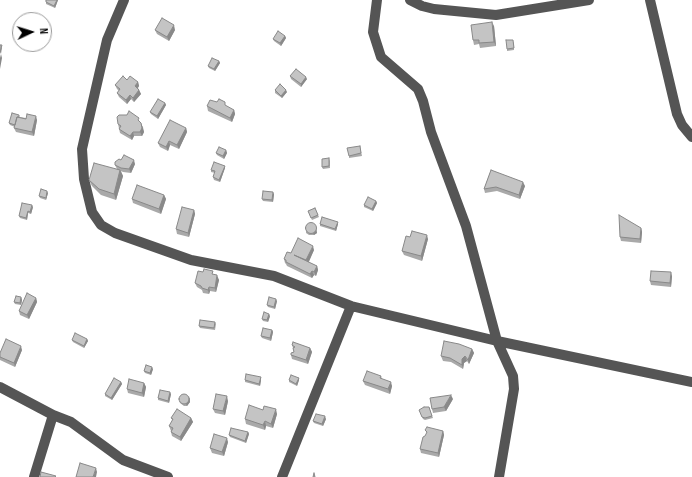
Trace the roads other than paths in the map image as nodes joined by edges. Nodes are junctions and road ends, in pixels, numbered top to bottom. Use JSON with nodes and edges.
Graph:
{"nodes":[{"id":1,"x":124,"y":0,"type":"edge"},
{"id":2,"x":377,"y":0,"type":"edge"},
{"id":3,"x":410,"y":0,"type":"edge"},
{"id":4,"x":589,"y":0,"type":"edge"},
{"id":5,"x":650,"y":0,"type":"edge"},
{"id":6,"x":692,"y":138,"type":"edge"},
{"id":7,"x":350,"y":306,"type":"junction"},
{"id":8,"x":497,"y":341,"type":"junction"},
{"id":9,"x":692,"y":382,"type":"edge"},
{"id":10,"x":0,"y":387,"type":"edge"},
{"id":11,"x":53,"y":415,"type":"junction"},
{"id":12,"x":34,"y":477,"type":"edge"},
{"id":13,"x":168,"y":477,"type":"edge"},
{"id":14,"x":282,"y":477,"type":"edge"},
{"id":15,"x":499,"y":477,"type":"edge"}],
"edges":[{"from":1,"to":7,"type":"street"},
{"from":2,"to":8,"type":"street"},
{"from":3,"to":4,"type":"street"},
{"from":5,"to":6,"type":"street"},
{"from":7,"to":8,"type":"street"},
{"from":7,"to":14,"type":"street"},
{"from":8,"to":9,"type":"street"},
{"from":8,"to":15,"type":"street"},
{"from":10,"to":11,"type":"street"},
{"from":11,"to":12,"type":"street"},
{"from":11,"to":13,"type":"street"}]}
